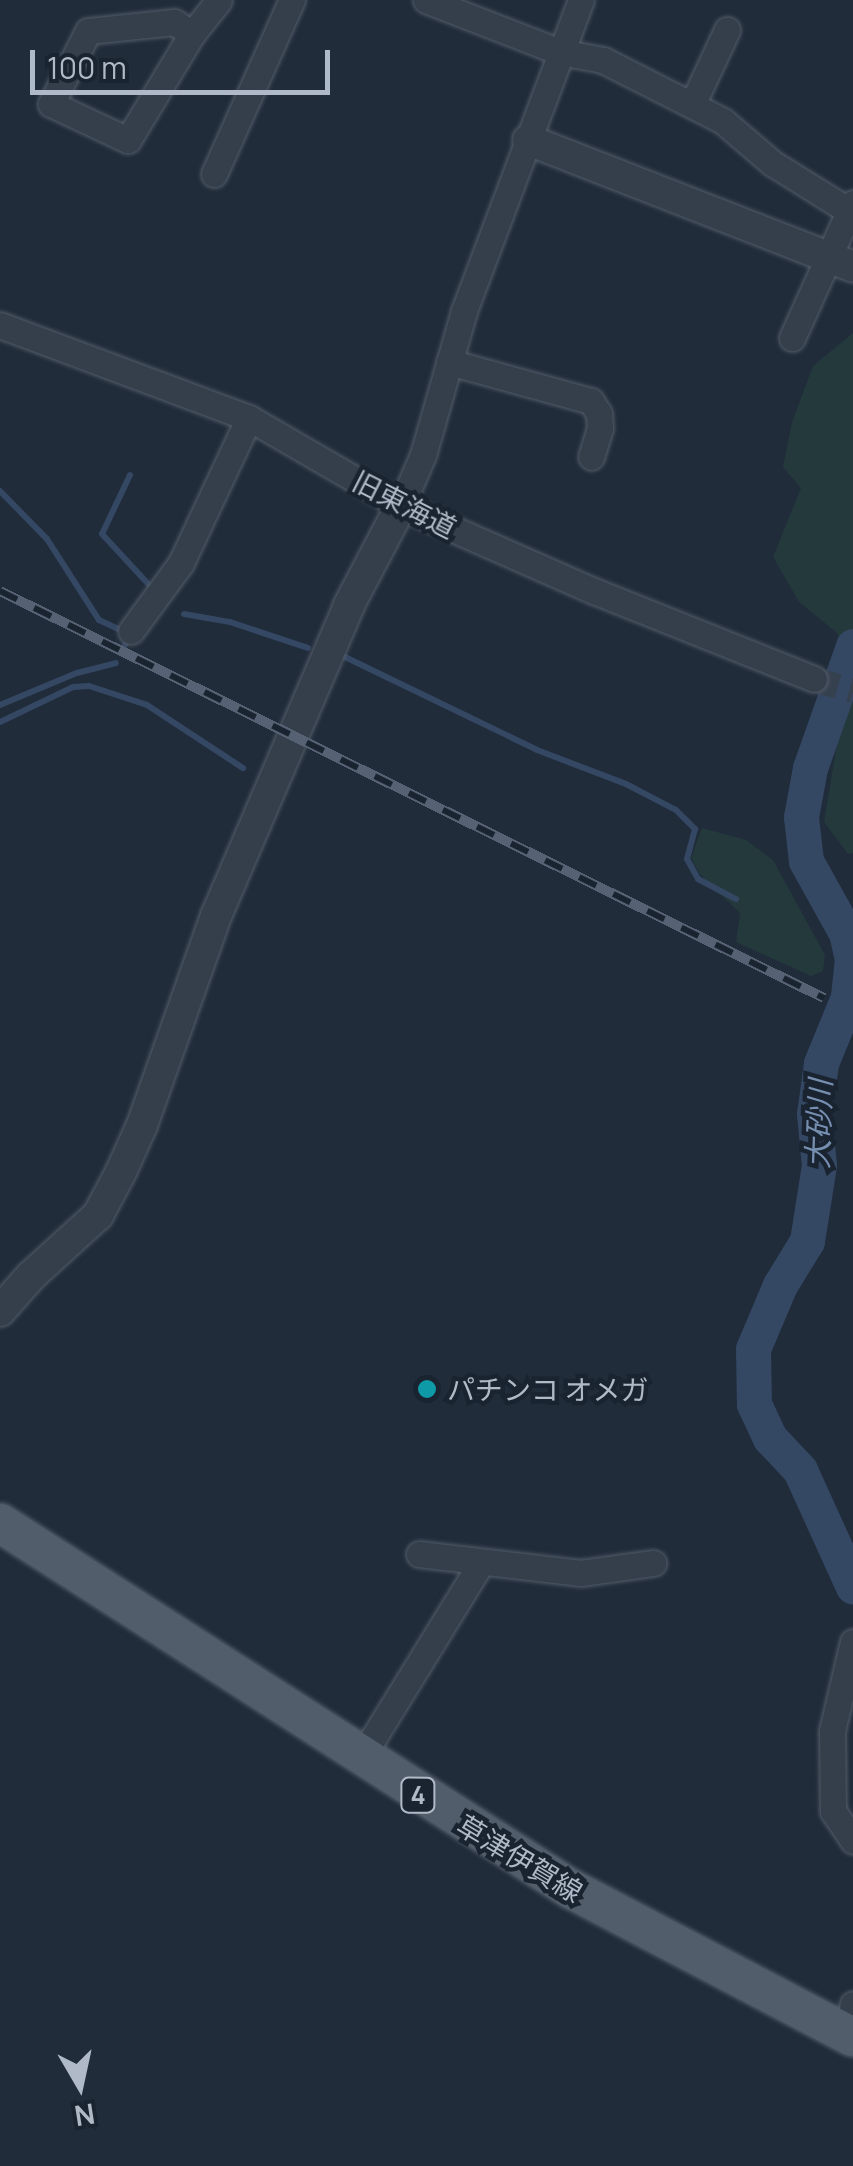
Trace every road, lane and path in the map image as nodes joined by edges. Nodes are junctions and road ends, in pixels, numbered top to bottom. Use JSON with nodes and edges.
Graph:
{"nodes":[{"id":1,"x":219,"y":0,"type":"edge"},
{"id":2,"x":292,"y":0,"type":"edge"},
{"id":3,"x":426,"y":0,"type":"edge"},
{"id":4,"x":581,"y":0,"type":"edge"},
{"id":5,"x":727,"y":30,"type":"dead end"},
{"id":6,"x":192,"y":34,"type":"junction"},
{"id":7,"x":560,"y":52,"type":"junction"},
{"id":8,"x":692,"y":105,"type":"junction"},
{"id":9,"x":528,"y":140,"type":"junction"},
{"id":10,"x":214,"y":174,"type":"dead end"},
{"id":11,"x":851,"y":207,"type":"edge"},
{"id":12,"x":842,"y":262,"type":"edge"},
{"id":13,"x":0,"y":325,"type":"edge"},
{"id":14,"x":792,"y":338,"type":"dead end"},
{"id":15,"x":448,"y":362,"type":"junction"},
{"id":16,"x":250,"y":418,"type":"junction"},
{"id":17,"x":590,"y":457,"type":"dead end"},
{"id":18,"x":400,"y":506,"type":"junction"},
{"id":19,"x":131,"y":630,"type":"dead end"},
{"id":20,"x":814,"y":679,"type":"tunnel mouth"},
{"id":21,"x":0,"y":1311,"type":"edge"},
{"id":22,"x":0,"y":1523,"type":"edge"},
{"id":23,"x":420,"y":1554,"type":"dead end"},
{"id":24,"x":481,"y":1563,"type":"junction"},
{"id":25,"x":654,"y":1563,"type":"dead end"},
{"id":26,"x":853,"y":1642,"type":"edge"},
{"id":27,"x":361,"y":1758,"type":"junction"},
{"id":28,"x":853,"y":1841,"type":"edge"},
{"id":29,"x":851,"y":2025,"type":"edge"}],
"edges":[{"from":1,"to":6,"type":"street"},
{"from":2,"to":10,"type":"street"},
{"from":3,"to":7,"type":"street"},
{"from":4,"to":7,"type":"street"},
{"from":5,"to":8,"type":"street"},
{"from":6,"to":6,"type":"street"},
{"from":7,"to":8,"type":"street"},
{"from":7,"to":9,"type":"street"},
{"from":8,"to":11,"type":"street"},
{"from":9,"to":12,"type":"street"},
{"from":9,"to":15,"type":"street"},
{"from":11,"to":12,"type":"street"},
{"from":12,"to":14,"type":"street"},
{"from":13,"to":16,"type":"street","name":"旧東海道"},
{"from":15,"to":17,"type":"street"},
{"from":15,"to":18,"type":"street"},
{"from":16,"to":18,"type":"street","name":"旧東海道"},
{"from":16,"to":19,"type":"street"},
{"from":18,"to":20,"type":"street","name":"旧東海道"},
{"from":18,"to":21,"type":"street"},
{"from":22,"to":27,"type":"main road","name":"草津伊賀線","number":"4"},
{"from":23,"to":24,"type":"street"},
{"from":24,"to":25,"type":"street"},
{"from":24,"to":27,"type":"street"},
{"from":26,"to":28,"type":"street"},
{"from":27,"to":29,"type":"main road","name":"草津伊賀線","number":"4"}]}
